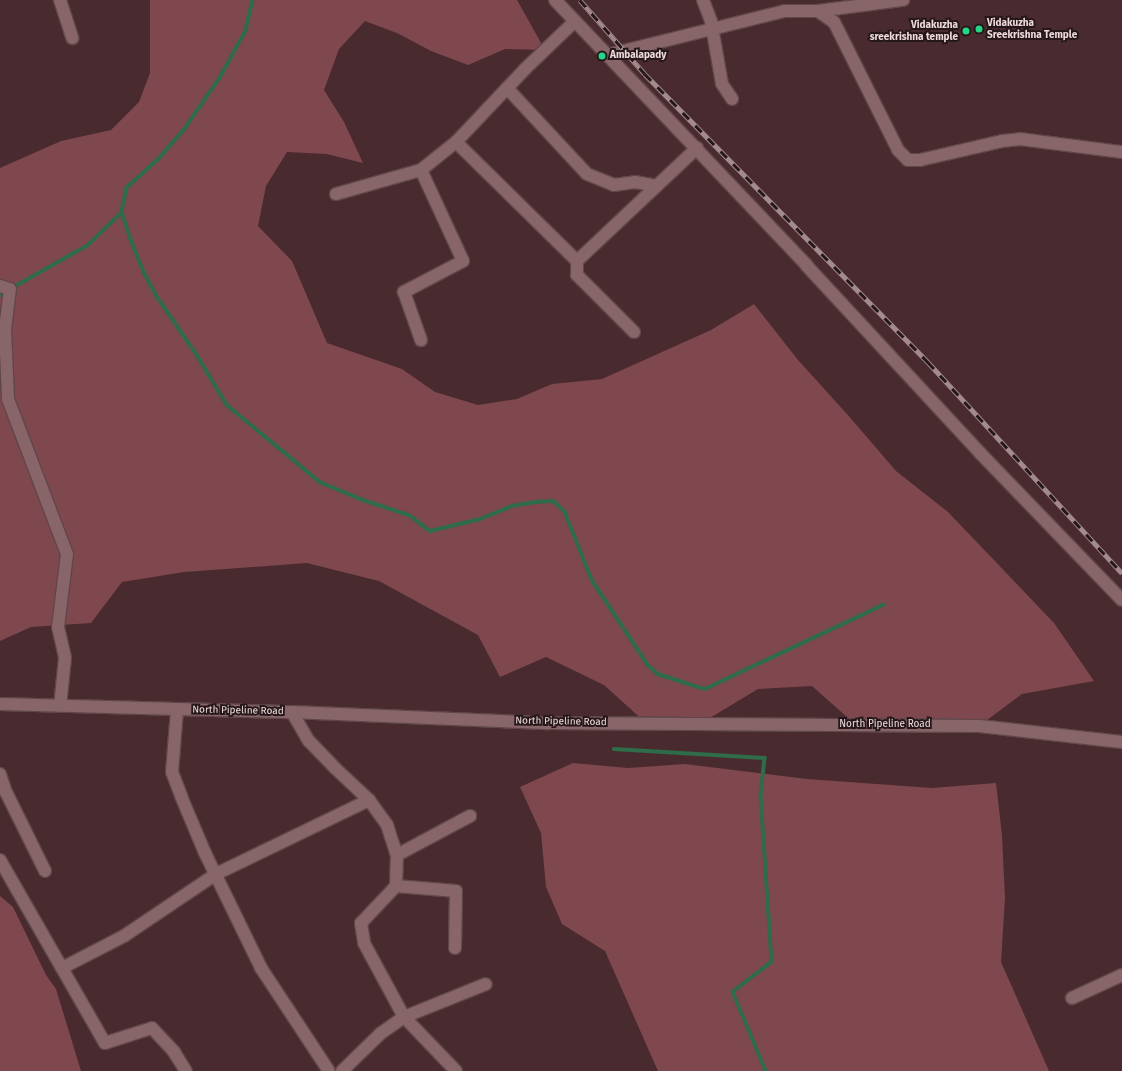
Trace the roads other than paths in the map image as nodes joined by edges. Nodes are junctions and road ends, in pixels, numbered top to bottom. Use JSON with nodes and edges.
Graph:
{"nodes":[{"id":1,"x":60,"y":0,"type":"edge"},
{"id":2,"x":555,"y":0,"type":"edge"},
{"id":3,"x":703,"y":0,"type":"edge"},
{"id":4,"x":890,"y":0,"type":"edge"},
{"id":5,"x":903,"y":0,"type":"edge"},
{"id":6,"x":843,"y":4,"type":"edge"},
{"id":7,"x":818,"y":11,"type":"junction"},
{"id":8,"x":575,"y":21,"type":"junction"},
{"id":9,"x":712,"y":31,"type":"junction"},
{"id":10,"x":72,"y":38,"type":"dead end"},
{"id":11,"x":608,"y":55,"type":"junction"},
{"id":12,"x":507,"y":88,"type":"junction"},
{"id":13,"x":732,"y":99,"type":"dead end"},
{"id":14,"x":456,"y":142,"type":"junction"},
{"id":15,"x":697,"y":148,"type":"junction"},
{"id":16,"x":1122,"y":152,"type":"edge"},
{"id":17,"x":421,"y":170,"type":"junction"},
{"id":18,"x":657,"y":186,"type":"junction"},
{"id":19,"x":336,"y":194,"type":"dead end"},
{"id":20,"x":577,"y":261,"type":"junction"},
{"id":21,"x":0,"y":286,"type":"edge"},
{"id":22,"x":634,"y":332,"type":"dead end"},
{"id":23,"x":421,"y":340,"type":"dead end"},
{"id":24,"x":1122,"y":600,"type":"edge"},
{"id":25,"x":0,"y":704,"type":"edge"},
{"id":26,"x":60,"y":706,"type":"junction"},
{"id":27,"x":177,"y":710,"type":"junction"},
{"id":28,"x":292,"y":712,"type":"junction"},
{"id":29,"x":1122,"y":742,"type":"edge"},
{"id":30,"x":0,"y":774,"type":"edge"},
{"id":31,"x":369,"y":800,"type":"junction"},
{"id":32,"x":470,"y":816,"type":"dead end"},
{"id":33,"x":398,"y":855,"type":"junction"},
{"id":34,"x":0,"y":860,"type":"edge"},
{"id":35,"x":45,"y":871,"type":"dead end"},
{"id":36,"x":216,"y":874,"type":"junction"},
{"id":37,"x":396,"y":886,"type":"junction"},
{"id":38,"x":455,"y":948,"type":"dead end"},
{"id":39,"x":62,"y":968,"type":"junction"},
{"id":40,"x":1122,"y":975,"type":"edge"},
{"id":41,"x":486,"y":984,"type":"dead end"},
{"id":42,"x":1072,"y":998,"type":"dead end"},
{"id":43,"x":404,"y":1017,"type":"junction"},
{"id":44,"x":186,"y":1071,"type":"edge"},
{"id":45,"x":329,"y":1071,"type":"edge"},
{"id":46,"x":342,"y":1071,"type":"edge"},
{"id":47,"x":456,"y":1071,"type":"edge"}],
"edges":[{"from":1,"to":10,"type":"street"},
{"from":2,"to":8,"type":"street"},
{"from":3,"to":9,"type":"street"},
{"from":4,"to":5,"type":"street"},
{"from":4,"to":6,"type":"street"},
{"from":6,"to":7,"type":"street"},
{"from":7,"to":9,"type":"street"},
{"from":7,"to":16,"type":"street"},
{"from":8,"to":11,"type":"street"},
{"from":8,"to":12,"type":"street"},
{"from":9,"to":11,"type":"street"},
{"from":9,"to":13,"type":"street"},
{"from":11,"to":15,"type":"street"},
{"from":12,"to":14,"type":"street"},
{"from":12,"to":18,"type":"street"},
{"from":14,"to":17,"type":"street"},
{"from":14,"to":20,"type":"street"},
{"from":15,"to":18,"type":"street"},
{"from":15,"to":24,"type":"street"},
{"from":17,"to":19,"type":"street"},
{"from":17,"to":23,"type":"street"},
{"from":18,"to":20,"type":"street"},
{"from":20,"to":22,"type":"street"},
{"from":21,"to":26,"type":"street"},
{"from":25,"to":26,"type":"street","name":"North Pipeline Road"},
{"from":26,"to":27,"type":"street","name":"North Pipeline Road"},
{"from":27,"to":28,"type":"street","name":"North Pipeline Road"},
{"from":27,"to":36,"type":"street"},
{"from":28,"to":29,"type":"street","name":"North Pipeline Road"},
{"from":28,"to":31,"type":"street"},
{"from":30,"to":35,"type":"street"},
{"from":31,"to":33,"type":"street"},
{"from":31,"to":36,"type":"street"},
{"from":32,"to":33,"type":"street"},
{"from":33,"to":37,"type":"street"},
{"from":34,"to":39,"type":"street"},
{"from":36,"to":39,"type":"street"},
{"from":36,"to":45,"type":"street"},
{"from":37,"to":38,"type":"street"},
{"from":37,"to":43,"type":"street"},
{"from":39,"to":44,"type":"street"},
{"from":40,"to":42,"type":"street"},
{"from":41,"to":43,"type":"street"},
{"from":43,"to":46,"type":"street"},
{"from":43,"to":47,"type":"street"}]}
